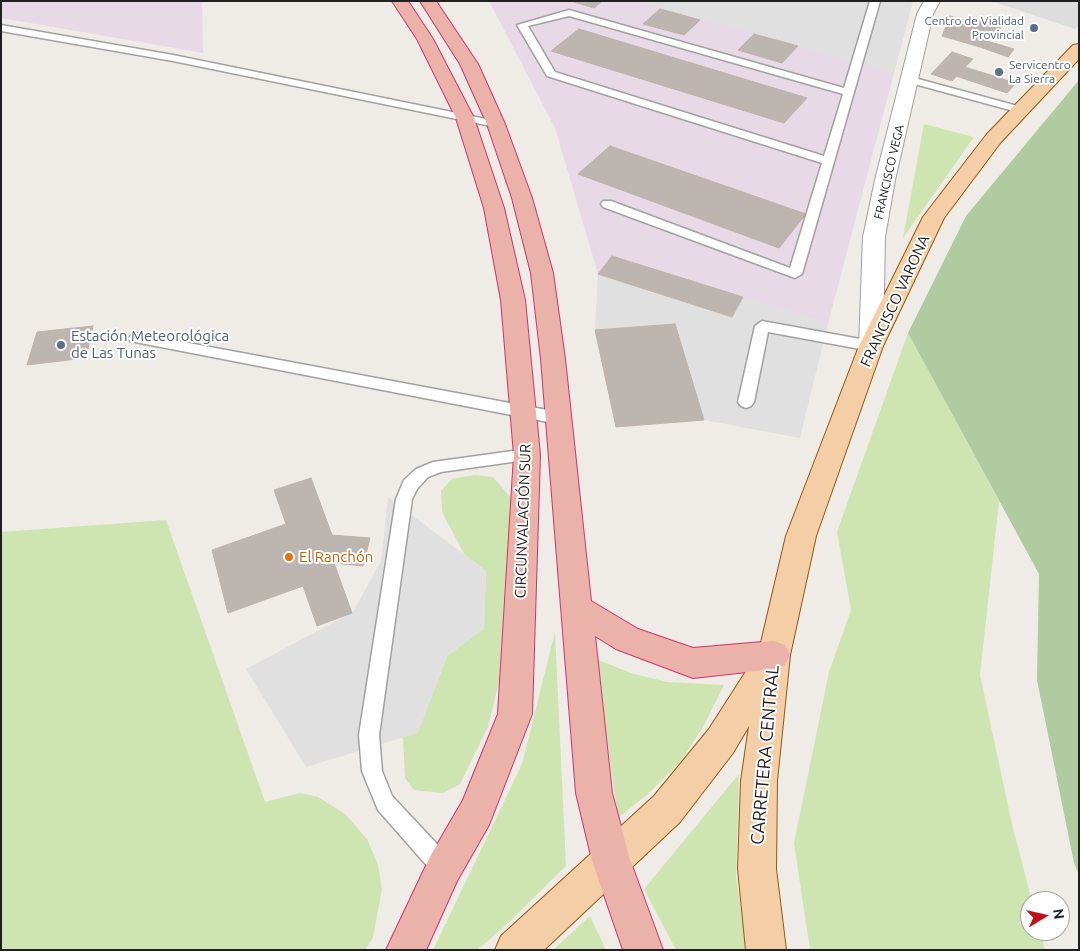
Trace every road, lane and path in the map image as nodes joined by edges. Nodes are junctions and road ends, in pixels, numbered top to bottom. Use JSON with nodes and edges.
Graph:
{"nodes":[{"id":1,"x":400,"y":1,"type":"edge"},
{"id":2,"x":428,"y":1,"type":"edge"},
{"id":3,"x":875,"y":1,"type":"edge"},
{"id":4,"x":932,"y":1,"type":"edge"},
{"id":5,"x":1,"y":28,"type":"edge"},
{"id":6,"x":1079,"y":49,"type":"edge"},
{"id":7,"x":911,"y":80,"type":"junction"},
{"id":8,"x":848,"y":92,"type":"junction"},
{"id":9,"x":1021,"y":110,"type":"junction"},
{"id":10,"x":465,"y":118,"type":"junction"},
{"id":11,"x":496,"y":124,"type":"junction"},
{"id":12,"x":828,"y":161,"type":"junction"},
{"id":13,"x":607,"y":204,"type":"dead end"},
{"id":14,"x":135,"y":338,"type":"dead end"},
{"id":15,"x":871,"y":346,"type":"junction"},
{"id":16,"x":746,"y":402,"type":"dead end"},
{"id":17,"x":523,"y":411,"type":"junction"},
{"id":18,"x":558,"y":418,"type":"junction"},
{"id":19,"x":527,"y":455,"type":"junction"},
{"id":20,"x":576,"y":608,"type":"junction"},
{"id":21,"x":774,"y":655,"type":"junction"},
{"id":22,"x":611,"y":860,"type":"junction"},
{"id":23,"x":444,"y":868,"type":"junction"},
{"id":24,"x":406,"y":950,"type":"edge"},
{"id":25,"x":515,"y":950,"type":"edge"},
{"id":26,"x":643,"y":950,"type":"edge"},
{"id":27,"x":766,"y":950,"type":"edge"}],
"edges":[{"from":1,"to":10,"type":"highway","name":"CIRCUNVALACIÓN SUR"},
{"from":2,"to":11,"type":"highway"},
{"from":3,"to":8,"type":"lane"},
{"from":4,"to":7,"type":"street","name":"FRANCISCO VEGA"},
{"from":5,"to":10,"type":"lane"},
{"from":6,"to":9,"type":"main road","name":"FRANCISCO VARONA"},
{"from":7,"to":9,"type":"lane"},
{"from":7,"to":15,"type":"street","name":"FRANCISCO VEGA"},
{"from":8,"to":12,"type":"lane"},
{"from":8,"to":12,"type":"lane"},
{"from":9,"to":15,"type":"main road","name":"FRANCISCO VARONA"},
{"from":10,"to":11,"type":"lane"},
{"from":10,"to":17,"type":"highway","name":"CIRCUNVALACIÓN SUR"},
{"from":11,"to":18,"type":"highway"},
{"from":12,"to":13,"type":"lane"},
{"from":14,"to":17,"type":"lane"},
{"from":15,"to":16,"type":"lane"},
{"from":15,"to":21,"type":"main road","name":"FRANCISCO VARONA"},
{"from":17,"to":18,"type":"lane"},
{"from":17,"to":19,"type":"highway","name":"CIRCUNVALACIÓN SUR"},
{"from":18,"to":20,"type":"highway"},
{"from":19,"to":23,"type":"highway","name":"CIRCUNVALACIÓN SUR"},
{"from":19,"to":23,"type":"lane"},
{"from":20,"to":21,"type":"highway"},
{"from":20,"to":22,"type":"highway"},
{"from":21,"to":22,"type":"main road","name":"CARRETERA CENTRAL"},
{"from":21,"to":27,"type":"main road","name":"CARRETERA CENTRAL"},
{"from":22,"to":25,"type":"main road","name":"CARRETERA CENTRAL"},
{"from":22,"to":26,"type":"highway"},
{"from":23,"to":24,"type":"highway","name":"CIRCUNVALACIÓN SUR"}]}
